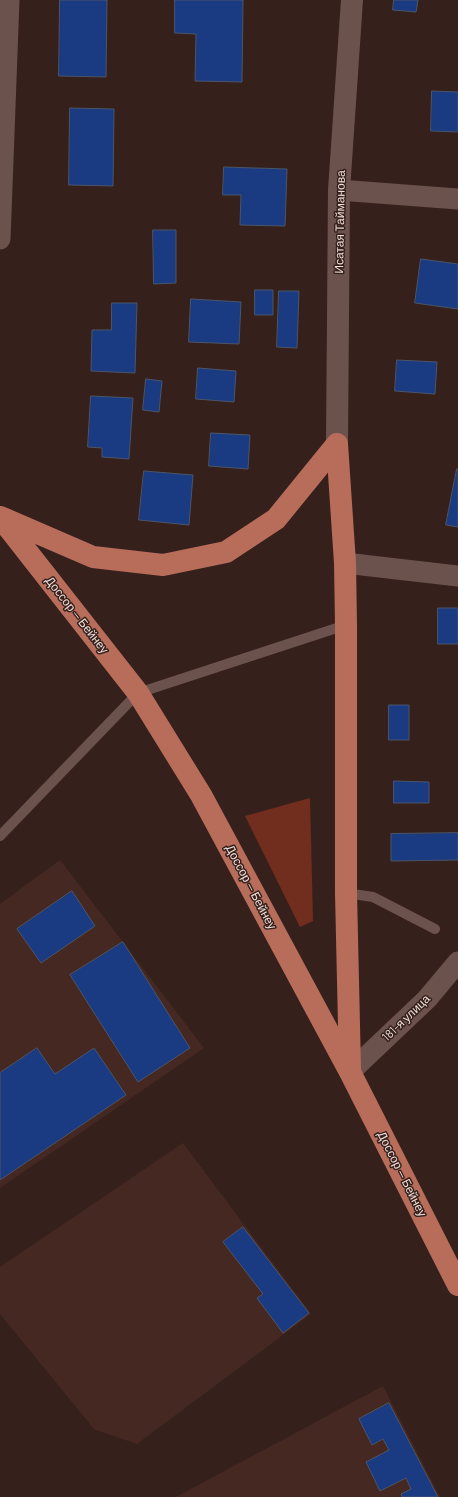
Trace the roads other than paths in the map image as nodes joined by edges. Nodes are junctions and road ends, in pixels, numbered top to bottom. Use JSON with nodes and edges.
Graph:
{"nodes":[{"id":1,"x":9,"y":0,"type":"edge"},
{"id":2,"x":352,"y":0,"type":"edge"},
{"id":3,"x":339,"y":190,"type":"junction"},
{"id":4,"x":458,"y":199,"type":"edge"},
{"id":5,"x":0,"y":239,"type":"edge"},
{"id":6,"x":337,"y":444,"type":"junction"},
{"id":7,"x":0,"y":517,"type":"edge"},
{"id":8,"x":344,"y":563,"type":"junction"},
{"id":9,"x":458,"y":576,"type":"edge"},
{"id":10,"x":346,"y":625,"type":"junction"},
{"id":11,"x":138,"y":693,"type":"junction"},
{"id":12,"x":0,"y":836,"type":"edge"},
{"id":13,"x":346,"y":893,"type":"junction"},
{"id":14,"x":435,"y":929,"type":"dead end"},
{"id":15,"x":458,"y":962,"type":"edge"},
{"id":16,"x":350,"y":1072,"type":"junction"},
{"id":17,"x":458,"y":1285,"type":"edge"}],
"edges":[{"from":1,"to":5,"type":"street"},
{"from":2,"to":3,"type":"street","name":"Исатая Тайманова"},
{"from":3,"to":4,"type":"street"},
{"from":3,"to":6,"type":"street","name":"Исатая Тайманова"},
{"from":6,"to":7,"type":"highway"},
{"from":6,"to":8,"type":"highway"},
{"from":7,"to":11,"type":"highway","name":"Доссор — Бейнеу"},
{"from":8,"to":9,"type":"street"},
{"from":8,"to":10,"type":"highway"},
{"from":10,"to":11,"type":"lane"},
{"from":10,"to":13,"type":"highway"},
{"from":11,"to":12,"type":"lane"},
{"from":11,"to":16,"type":"highway","name":"Доссор — Бейнеу"},
{"from":13,"to":14,"type":"lane"},
{"from":13,"to":16,"type":"highway"},
{"from":15,"to":16,"type":"street","name":"181-я улица"},
{"from":16,"to":17,"type":"highway","name":"Доссор — Бейнеу"}]}
